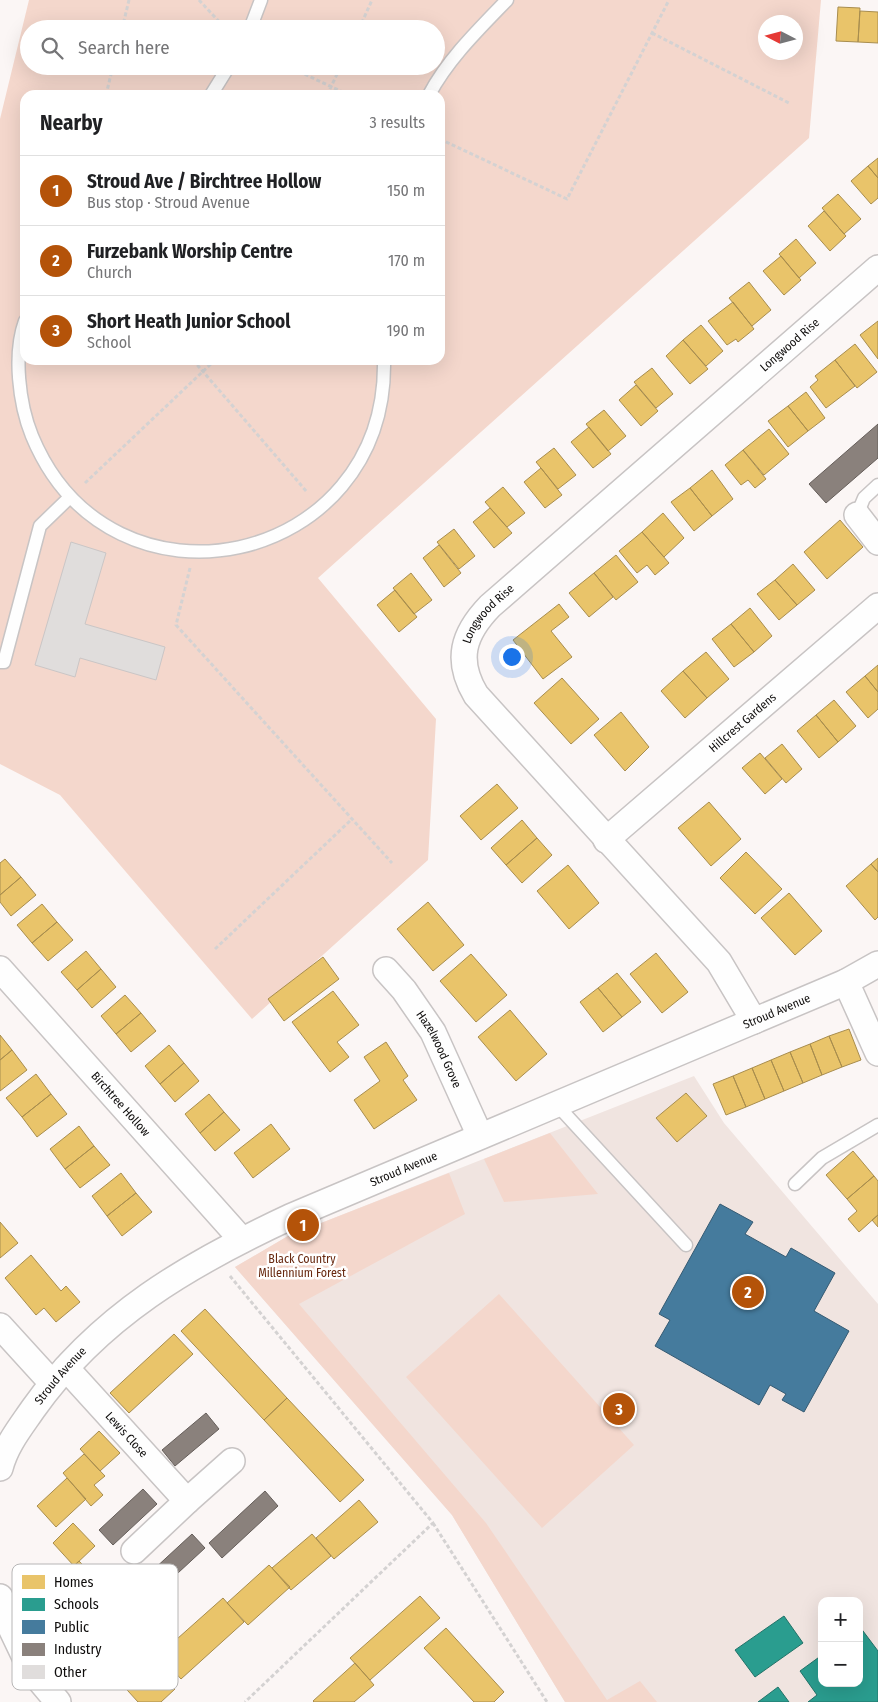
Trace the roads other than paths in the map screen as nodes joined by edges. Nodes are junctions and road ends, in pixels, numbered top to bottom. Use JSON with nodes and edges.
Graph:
{"nodes":[{"id":1,"x":261,"y":0,"type":"edge"},
{"id":2,"x":507,"y":0,"type":"edge"},
{"id":3,"x":253,"y":20,"type":"edge"},
{"id":4,"x":445,"y":71,"type":"edge"},
{"id":5,"x":223,"y":75,"type":"edge"},
{"id":6,"x":442,"y":75,"type":"edge"},
{"id":7,"x":214,"y":90,"type":"edge"},
{"id":8,"x":432,"y":90,"type":"edge"},
{"id":9,"x":878,"y":268,"type":"edge"},
{"id":10,"x":20,"y":357,"type":"edge"},
{"id":11,"x":384,"y":365,"type":"edge"},
{"id":12,"x":878,"y":485,"type":"edge"},
{"id":13,"x":70,"y":497,"type":"junction"},
{"id":14,"x":857,"y":515,"type":"joint"},
{"id":15,"x":878,"y":542,"type":"edge"},
{"id":16,"x":878,"y":606,"type":"edge"},
{"id":17,"x":0,"y":662,"type":"edge"},
{"id":18,"x":606,"y":840,"type":"junction"},
{"id":19,"x":878,"y":964,"type":"edge"},
{"id":20,"x":0,"y":969,"type":"edge"},
{"id":21,"x":386,"y":970,"type":"dead end"},
{"id":22,"x":846,"y":982,"type":"junction"},
{"id":23,"x":754,"y":1021,"type":"junction"},
{"id":24,"x":878,"y":1053,"type":"edge"},
{"id":25,"x":557,"y":1105,"type":"junction"},
{"id":26,"x":878,"y":1125,"type":"edge"},
{"id":27,"x":480,"y":1136,"type":"junction"},
{"id":28,"x":795,"y":1184,"type":"dead end"},
{"id":29,"x":242,"y":1240,"type":"junction"},
{"id":30,"x":686,"y":1244,"type":"dead end"},
{"id":31,"x":0,"y":1326,"type":"edge"},
{"id":32,"x":59,"y":1376,"type":"junction"},
{"id":33,"x":232,"y":1461,"type":"dead end"},
{"id":34,"x":0,"y":1468,"type":"edge"},
{"id":35,"x":187,"y":1501,"type":"junction"},
{"id":36,"x":134,"y":1551,"type":"dead end"},
{"id":37,"x":0,"y":1597,"type":"edge"},
{"id":38,"x":12,"y":1630,"type":"edge"},
{"id":39,"x":48,"y":1690,"type":"edge"},
{"id":40,"x":58,"y":1702,"type":"edge"}],
"edges":[{"from":1,"to":3,"type":"lane"},
{"from":2,"to":4,"type":"lane"},
{"from":5,"to":7,"type":"lane"},
{"from":6,"to":8,"type":"lane"},
{"from":9,"to":18,"type":"street","name":"Longwood Rise"},
{"from":10,"to":13,"type":"lane"},
{"from":11,"to":13,"type":"lane"},
{"from":12,"to":14,"type":"lane"},
{"from":13,"to":17,"type":"lane"},
{"from":14,"to":15,"type":"street"},
{"from":16,"to":18,"type":"street","name":"Hillcrest Gardens"},
{"from":18,"to":23,"type":"street","name":"Longwood Rise"},
{"from":19,"to":22,"type":"street","name":"Stroud Avenue"},
{"from":20,"to":29,"type":"street","name":"Birchtree Hollow"},
{"from":21,"to":27,"type":"street","name":"Hazelwood Grove"},
{"from":22,"to":23,"type":"street","name":"Stroud Avenue"},
{"from":22,"to":24,"type":"street"},
{"from":23,"to":25,"type":"street","name":"Stroud Avenue"},
{"from":25,"to":27,"type":"street","name":"Stroud Avenue"},
{"from":25,"to":30,"type":"lane"},
{"from":26,"to":28,"type":"lane"},
{"from":27,"to":29,"type":"street","name":"Stroud Avenue"},
{"from":29,"to":32,"type":"street","name":"Stroud Avenue"},
{"from":31,"to":32,"type":"street","name":"Lewis Close"},
{"from":32,"to":34,"type":"street","name":"Stroud Avenue"},
{"from":32,"to":35,"type":"street","name":"Lewis Close"},
{"from":33,"to":35,"type":"street"},
{"from":35,"to":36,"type":"street"},
{"from":37,"to":38,"type":"street"},
{"from":39,"to":40,"type":"street"}]}
